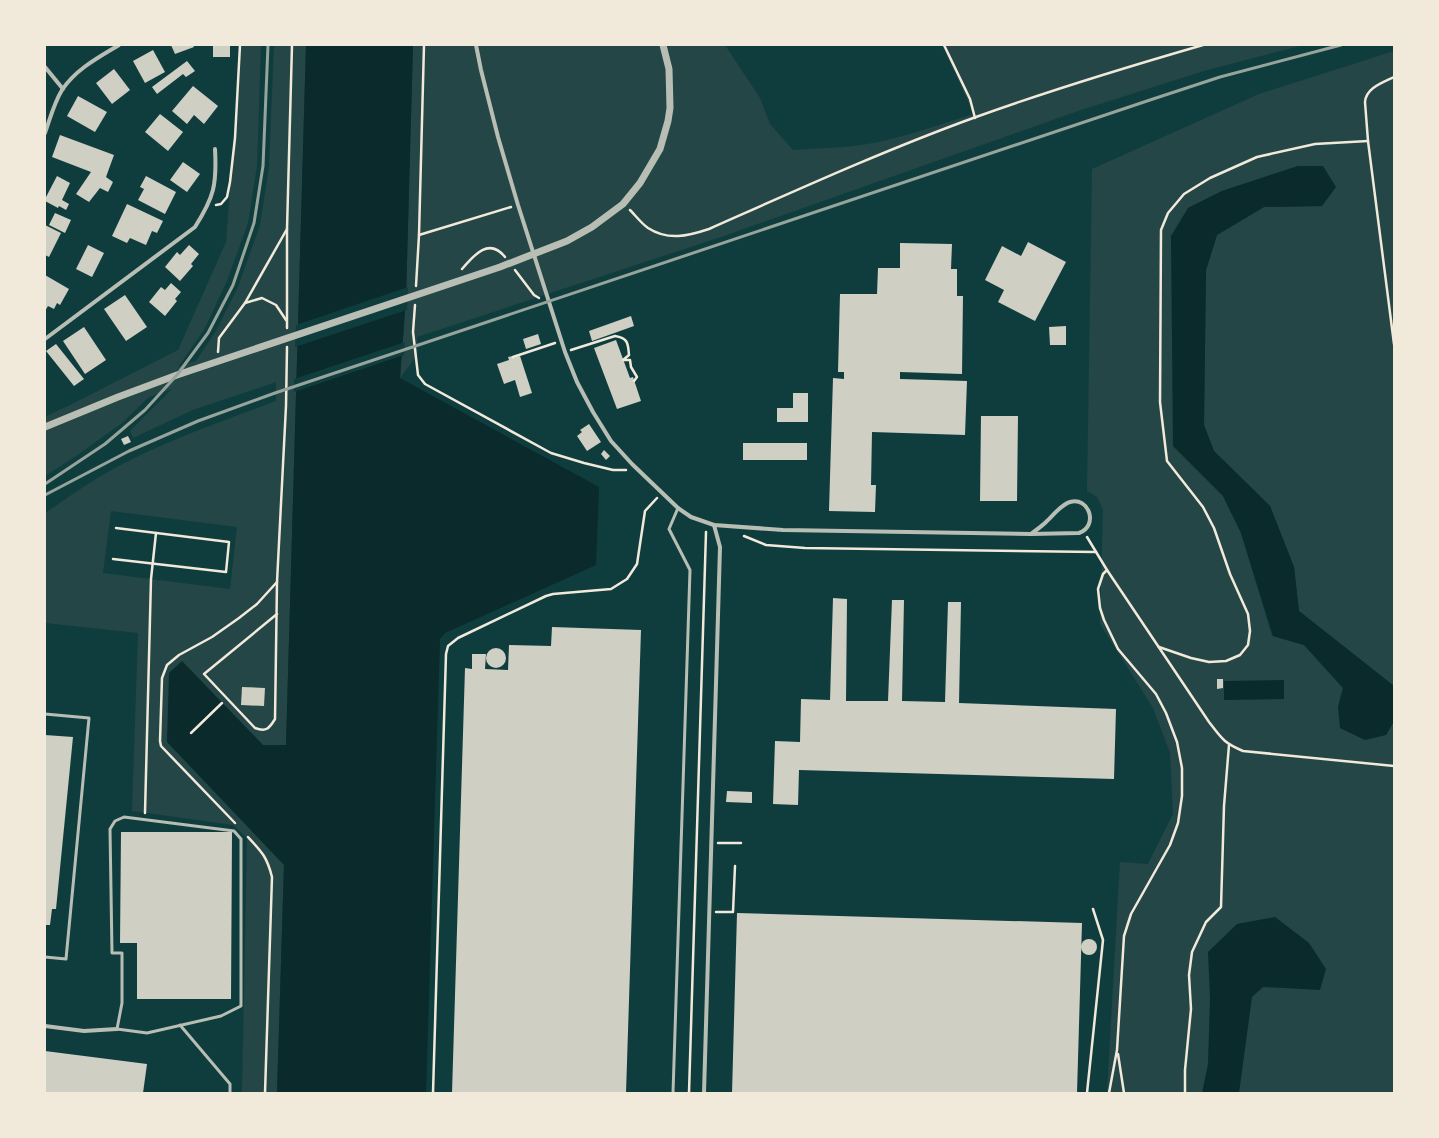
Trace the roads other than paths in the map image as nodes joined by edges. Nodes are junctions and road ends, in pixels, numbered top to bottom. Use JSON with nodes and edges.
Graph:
{"nodes":[{"id":1,"x":119,"y":45,"type":"edge"},
{"id":2,"x":476,"y":45,"type":"edge"},
{"id":3,"x":663,"y":45,"type":"edge"},
{"id":4,"x":45,"y":67,"type":"edge"},
{"id":5,"x":63,"y":89,"type":"junction"},
{"id":6,"x":45,"y":133,"type":"edge"},
{"id":7,"x":215,"y":149,"type":"dead end"},
{"id":8,"x":45,"y":340,"type":"edge"},
{"id":9,"x":45,"y":427,"type":"edge"},
{"id":10,"x":678,"y":508,"type":"junction"},
{"id":11,"x":714,"y":525,"type":"junction"},
{"id":12,"x":1031,"y":534,"type":"junction"},
{"id":13,"x":45,"y":714,"type":"edge"},
{"id":14,"x":45,"y":957,"type":"edge"},
{"id":15,"x":180,"y":1025,"type":"junction"},
{"id":16,"x":45,"y":1026,"type":"edge"},
{"id":17,"x":117,"y":1028,"type":"junction"},
{"id":18,"x":230,"y":1093,"type":"edge"},
{"id":19,"x":673,"y":1093,"type":"edge"},
{"id":20,"x":704,"y":1093,"type":"edge"}],
"edges":[{"from":1,"to":5,"type":"street"},
{"from":2,"to":10,"type":"street"},
{"from":3,"to":9,"type":"street"},
{"from":4,"to":5,"type":"street"},
{"from":5,"to":6,"type":"street"},
{"from":7,"to":8,"type":"street"},
{"from":10,"to":11,"type":"street"},
{"from":10,"to":19,"type":"lane"},
{"from":11,"to":12,"type":"street"},
{"from":11,"to":20,"type":"street"},
{"from":12,"to":12,"type":"street"},
{"from":13,"to":14,"type":"lane"},
{"from":15,"to":17,"type":"lane"},
{"from":15,"to":17,"type":"lane"},
{"from":15,"to":18,"type":"lane"},
{"from":16,"to":17,"type":"street"}]}
